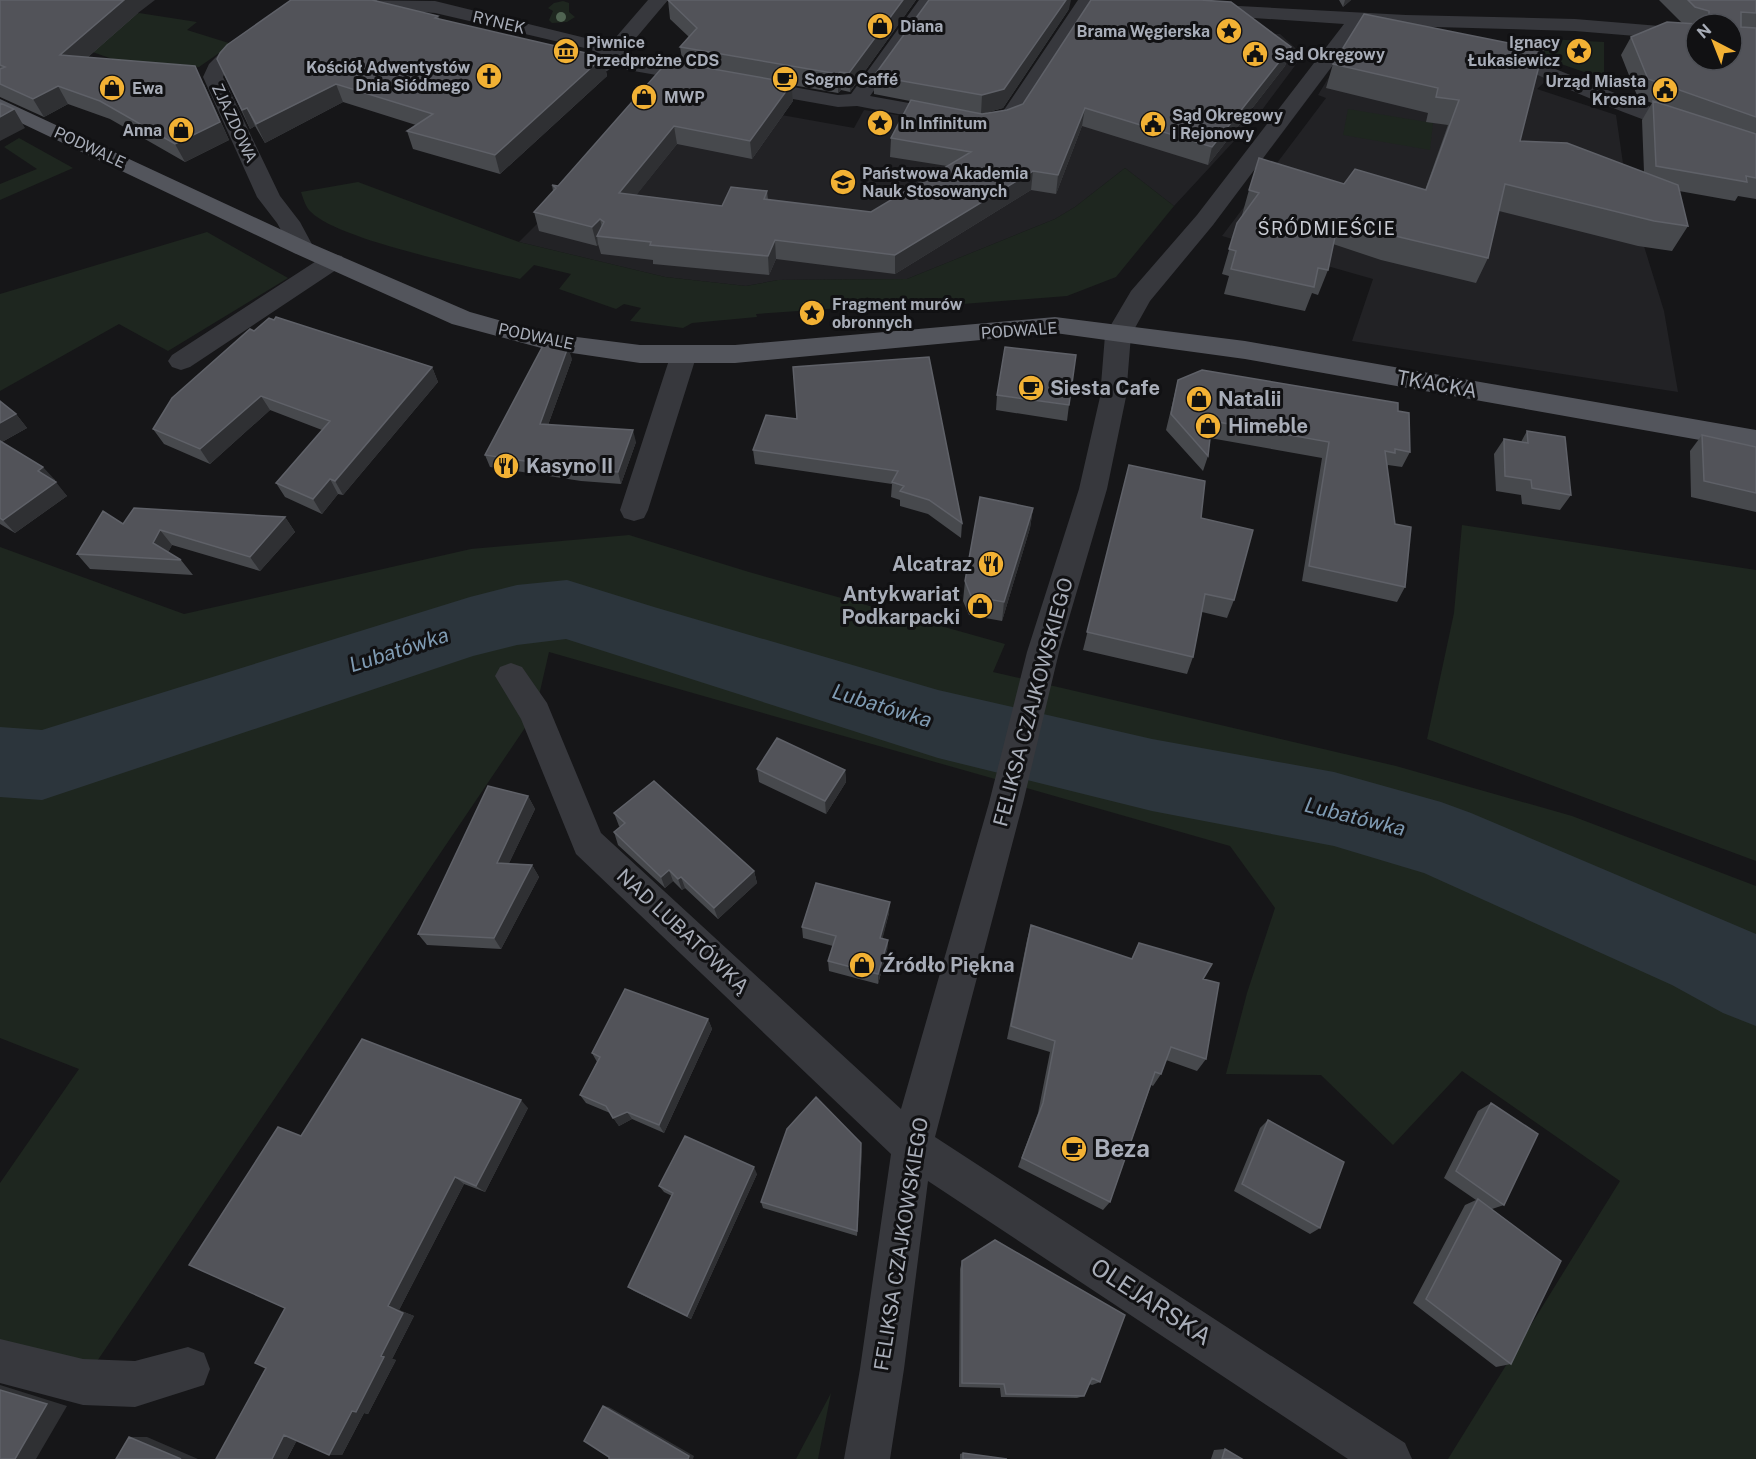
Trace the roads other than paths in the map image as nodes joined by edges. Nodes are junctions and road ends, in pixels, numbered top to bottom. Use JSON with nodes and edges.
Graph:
{"nodes":[{"id":1,"x":312,"y":0,"type":"edge"},
{"id":2,"x":347,"y":0,"type":"edge"},
{"id":3,"x":658,"y":0,"type":"edge"},
{"id":4,"x":928,"y":0,"type":"edge"},
{"id":5,"x":1466,"y":0,"type":"edge"},
{"id":6,"x":1074,"y":2,"type":"edge"},
{"id":7,"x":392,"y":3,"type":"edge"},
{"id":8,"x":1493,"y":3,"type":"dead end"},
{"id":9,"x":1107,"y":5,"type":"edge"},
{"id":10,"x":1176,"y":9,"type":"edge"},
{"id":11,"x":1358,"y":18,"type":"junction"},
{"id":12,"x":1471,"y":20,"type":"junction"},
{"id":13,"x":1544,"y":23,"type":"junction"},
{"id":14,"x":1575,"y":25,"type":"junction"},
{"id":15,"x":1684,"y":34,"type":"edge"},
{"id":16,"x":1511,"y":55,"type":"junction"},
{"id":17,"x":610,"y":60,"type":"junction"},
{"id":18,"x":856,"y":100,"type":"junction"},
{"id":19,"x":0,"y":105,"type":"edge"},
{"id":20,"x":1756,"y":148,"type":"edge"},
{"id":21,"x":302,"y":248,"type":"junction"},
{"id":22,"x":333,"y":261,"type":"junction"},
{"id":23,"x":1118,"y":334,"type":"junction"},
{"id":24,"x":684,"y":354,"type":"junction"},
{"id":25,"x":181,"y":361,"type":"dead end"},
{"id":26,"x":1756,"y":440,"type":"edge"},
{"id":27,"x":634,"y":510,"type":"dead end"},
{"id":28,"x":511,"y":676,"type":"dead end"},
{"id":29,"x":912,"y":1146,"type":"junction"},
{"id":30,"x":0,"y":1361,"type":"edge"},
{"id":31,"x":188,"y":1370,"type":"dead end"},
{"id":32,"x":867,"y":1459,"type":"edge"},
{"id":33,"x":1389,"y":1459,"type":"edge"}],
"edges":[{"from":1,"to":21,"type":"street","name":"ZJAZDOWA"},
{"from":2,"to":7,"type":"street","name":"RYNEK"},
{"from":3,"to":17,"type":"street"},
{"from":4,"to":18,"type":"street"},
{"from":5,"to":12,"type":"street"},
{"from":6,"to":9,"type":"street"},
{"from":6,"to":18,"type":"street","name":"RYNEK"},
{"from":7,"to":17,"type":"street","name":"RYNEK"},
{"from":8,"to":13,"type":"street"},
{"from":10,"to":11,"type":"street"},
{"from":11,"to":12,"type":"street"},
{"from":11,"to":23,"type":"street","name":"FELIKSA CZAJKOWSKIEGO"},
{"from":12,"to":13,"type":"street"},
{"from":12,"to":16,"type":"street"},
{"from":13,"to":14,"type":"street"},
{"from":14,"to":15,"type":"street"},
{"from":14,"to":16,"type":"street"},
{"from":16,"to":20,"type":"street"},
{"from":17,"to":18,"type":"street","name":"RYNEK"},
{"from":19,"to":21,"type":"main road","name":"PODWALE"},
{"from":21,"to":22,"type":"main road","name":"PODWALE"},
{"from":22,"to":24,"type":"main road","name":"PODWALE"},
{"from":22,"to":25,"type":"street"},
{"from":23,"to":24,"type":"main road","name":"PODWALE"},
{"from":23,"to":26,"type":"main road","name":"TKACKA"},
{"from":23,"to":29,"type":"street","name":"FELIKSA CZAJKOWSKIEGO"},
{"from":24,"to":27,"type":"street"},
{"from":28,"to":29,"type":"street","name":"NAD LUBATÓWKĄ"},
{"from":29,"to":32,"type":"street","name":"FELIKSA CZAJKOWSKIEGO"},
{"from":29,"to":33,"type":"street","name":"OLEJARSKA"},
{"from":30,"to":31,"type":"street"}]}
